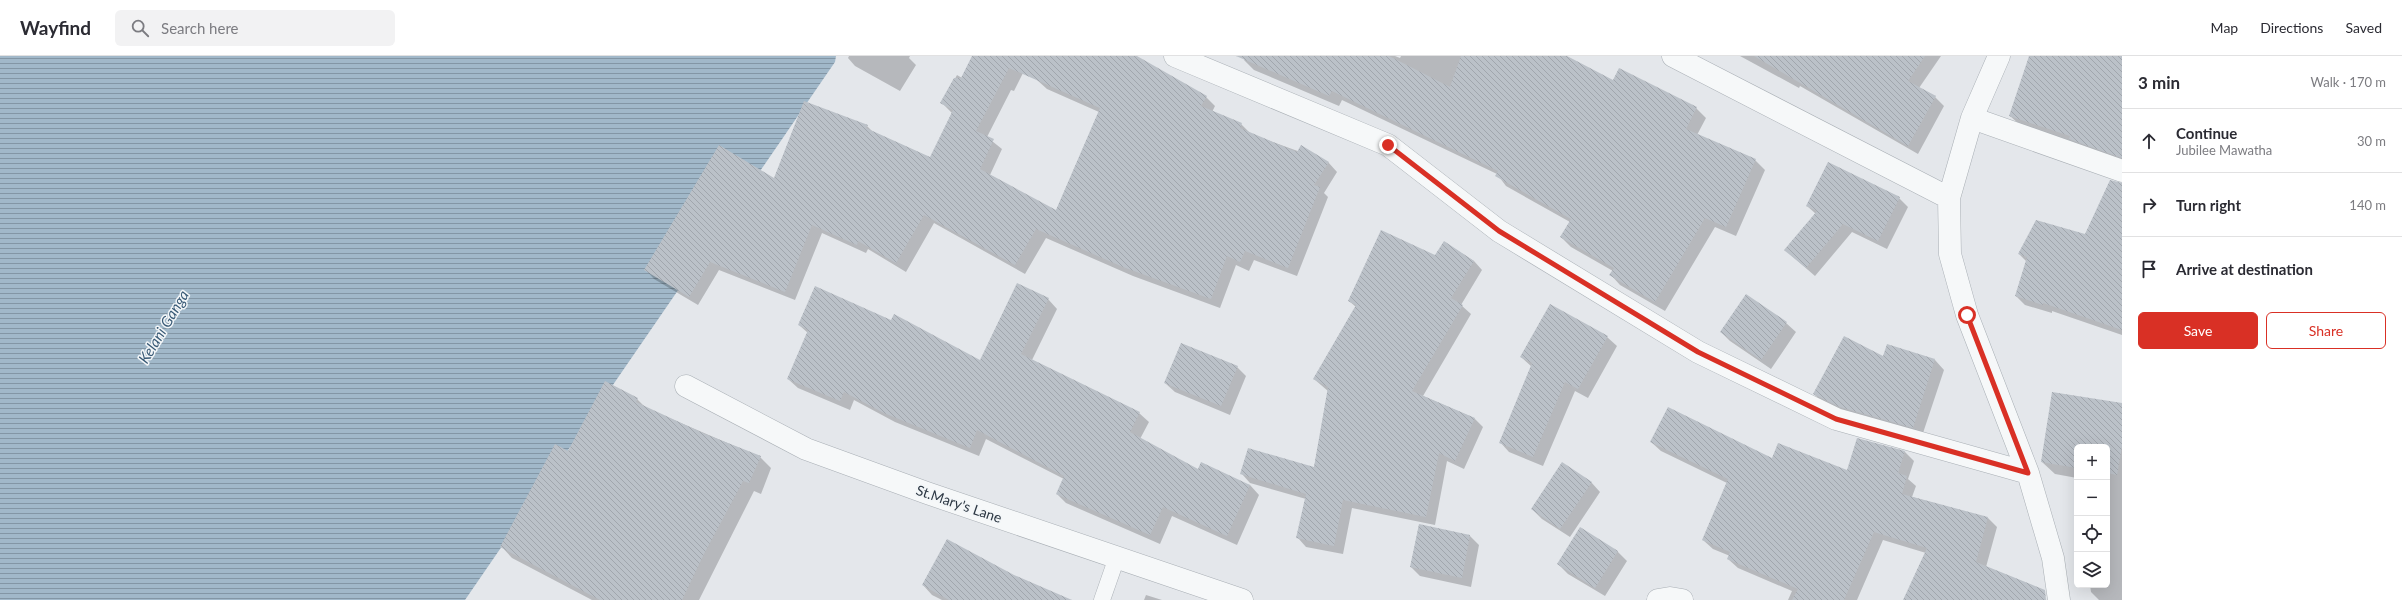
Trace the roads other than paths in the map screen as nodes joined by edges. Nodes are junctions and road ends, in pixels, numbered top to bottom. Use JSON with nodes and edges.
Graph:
{"nodes":[{"id":1,"x":1175,"y":56,"type":"edge"},
{"id":2,"x":1673,"y":56,"type":"edge"},
{"id":3,"x":1999,"y":56,"type":"edge"},
{"id":4,"x":1972,"y":118,"type":"junction"},
{"id":5,"x":2122,"y":171,"type":"edge"},
{"id":6,"x":1949,"y":198,"type":"junction"},
{"id":7,"x":686,"y":386,"type":"dead end"},
{"id":8,"x":2028,"y":473,"type":"junction"},
{"id":9,"x":1117,"y":557,"type":"junction"},
{"id":10,"x":1102,"y":600,"type":"edge"},
{"id":11,"x":1242,"y":600,"type":"edge"},
{"id":12,"x":1658,"y":600,"type":"edge"},
{"id":13,"x":1682,"y":600,"type":"edge"},
{"id":14,"x":2059,"y":600,"type":"edge"}],
"edges":[{"from":1,"to":8,"type":"street"},
{"from":2,"to":6,"type":"street"},
{"from":3,"to":4,"type":"street"},
{"from":4,"to":5,"type":"street"},
{"from":4,"to":6,"type":"street"},
{"from":6,"to":8,"type":"street"},
{"from":7,"to":9,"type":"street","name":"St.Mary's Lane"},
{"from":8,"to":14,"type":"street"},
{"from":9,"to":10,"type":"lane"},
{"from":9,"to":11,"type":"street","name":"St.Mary's Lane"},
{"from":12,"to":13,"type":"street"}]}
